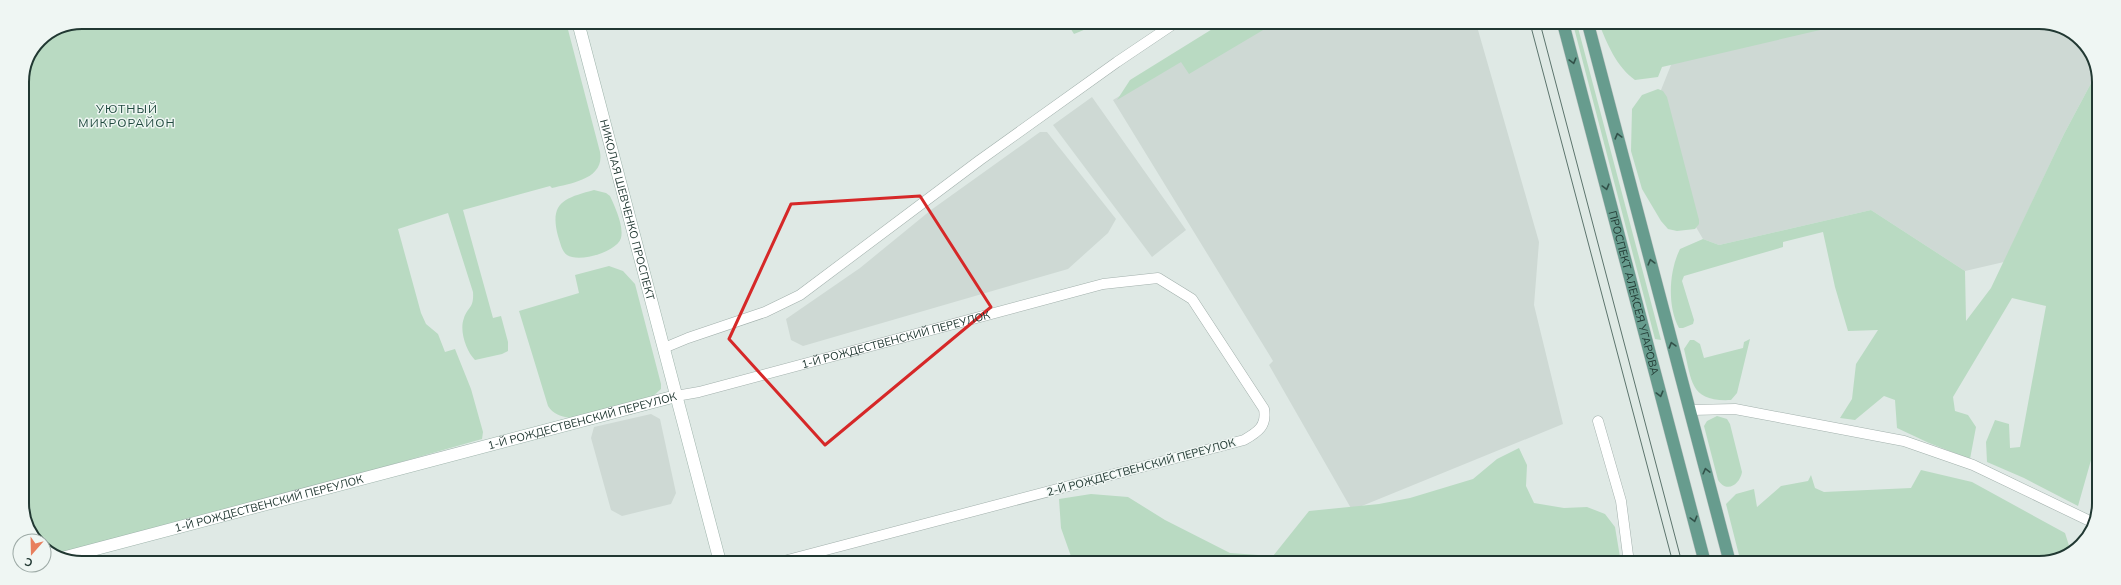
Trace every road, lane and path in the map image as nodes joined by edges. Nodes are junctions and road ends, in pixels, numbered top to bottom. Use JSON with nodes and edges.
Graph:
{"nodes":[{"id":1,"x":580,"y":29,"type":"edge"},
{"id":2,"x":1166,"y":29,"type":"edge"},
{"id":3,"x":1564,"y":29,"type":"edge"},
{"id":4,"x":1589,"y":29,"type":"edge"},
{"id":5,"x":1103,"y":284,"type":"joint"},
{"id":6,"x":664,"y":348,"type":"junction"},
{"id":7,"x":676,"y":396,"type":"junction"},
{"id":8,"x":1691,"y":410,"type":"junction"},
{"id":9,"x":1598,"y":421,"type":"dead end"},
{"id":10,"x":2089,"y":521,"type":"edge"},
{"id":11,"x":76,"y":556,"type":"edge"},
{"id":12,"x":718,"y":556,"type":"edge"},
{"id":13,"x":803,"y":556,"type":"edge"},
{"id":14,"x":1628,"y":556,"type":"edge"},
{"id":15,"x":1703,"y":556,"type":"edge"},
{"id":16,"x":1728,"y":556,"type":"edge"}],
"edges":[{"from":1,"to":6,"type":"street","name":"НИКОЛАЯ ШЕВЧЕНКО ПРОСПЕКТ"},
{"from":2,"to":6,"type":"street"},
{"from":3,"to":15,"type":"main road","name":"ПРОСПЕКТ АЛЕКСЕЯ УГАРОВА","one_way":true},
{"from":8,"to":4,"type":"main road","one_way":true},
{"from":5,"to":7,"type":"street","name":"1-Й РОЖДЕСТВЕНСКИЙ ПЕРЕУЛОК"},
{"from":5,"to":13,"type":"street","name":"2-Й РОЖДЕСТВЕНСКИЙ ПЕРЕУЛОК"},
{"from":6,"to":7,"type":"street","name":"НИКОЛАЯ ШЕВЧЕНКО ПРОСПЕКТ"},
{"from":7,"to":11,"type":"street","name":"1-Й РОЖДЕСТВЕНСКИЙ ПЕРЕУЛОК"},
{"from":7,"to":12,"type":"street","name":"НИКОЛАЯ ШЕВЧЕНКО ПРОСПЕКТ"},
{"from":8,"to":10,"type":"street"},
{"from":16,"to":8,"type":"main road","one_way":true},
{"from":9,"to":14,"type":"street"}]}
